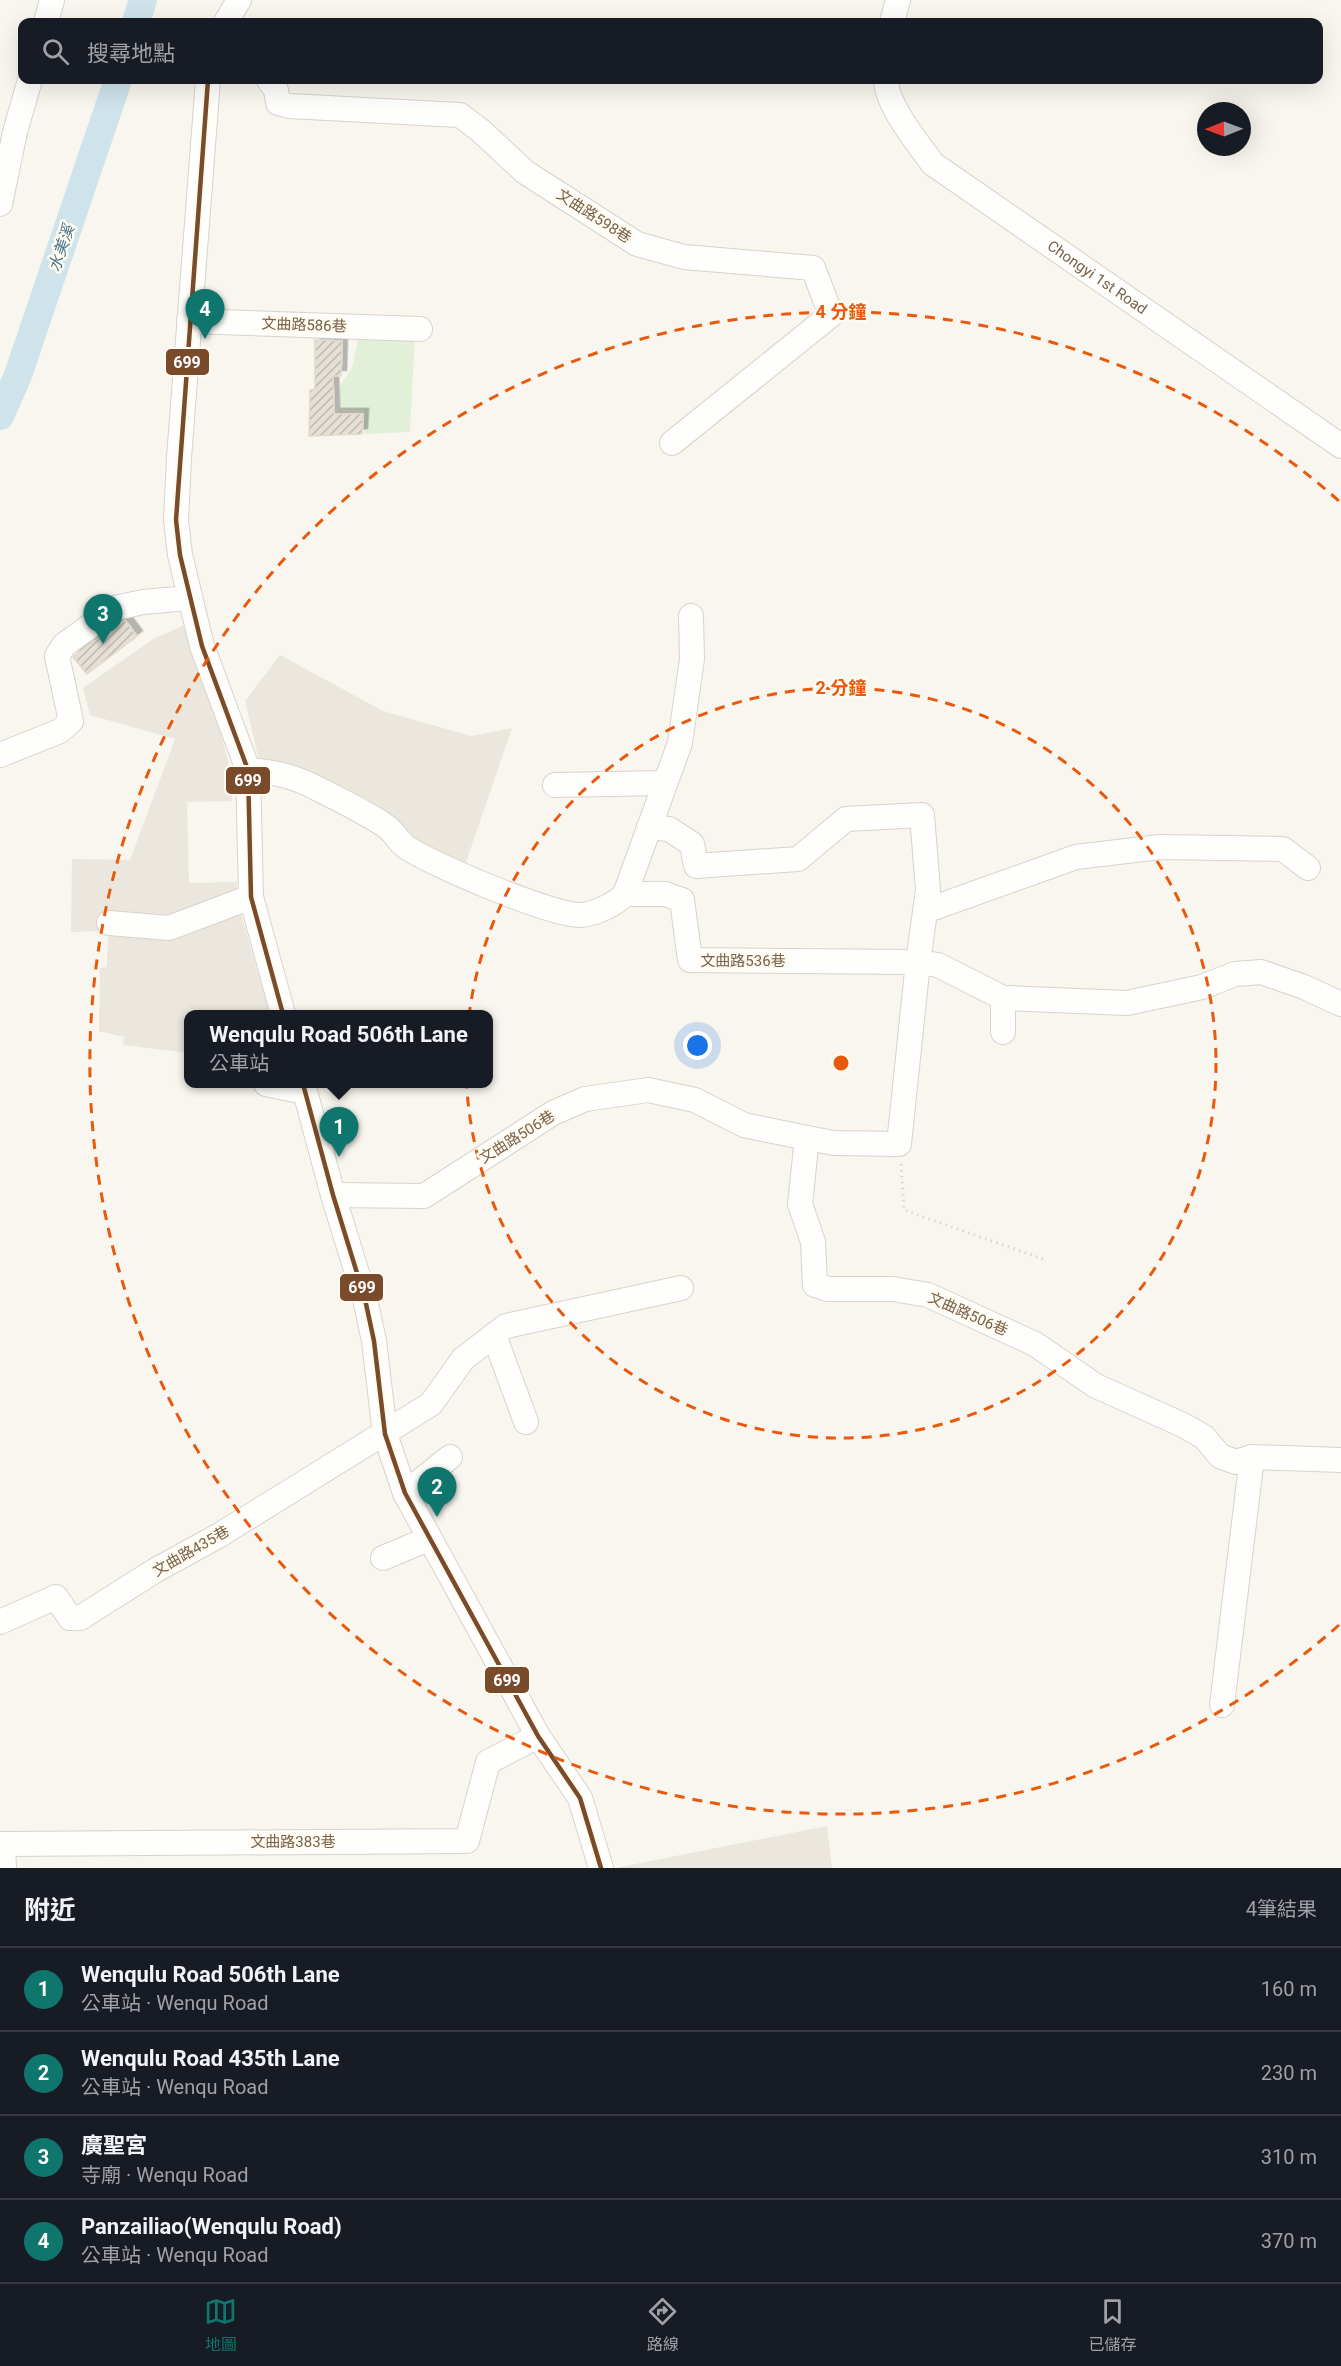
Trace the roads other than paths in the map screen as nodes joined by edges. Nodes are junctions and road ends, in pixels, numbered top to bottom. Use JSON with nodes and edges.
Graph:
{"nodes":[{"id":1,"x":52,"y":0,"type":"edge"},
{"id":2,"x":239,"y":0,"type":"edge"},
{"id":3,"x":898,"y":0,"type":"edge"},
{"id":4,"x":47,"y":18,"type":"edge"},
{"id":5,"x":228,"y":18,"type":"edge"},
{"id":6,"x":893,"y":18,"type":"edge"},
{"id":7,"x":29,"y":84,"type":"edge"},
{"id":8,"x":208,"y":84,"type":"edge"},
{"id":9,"x":272,"y":84,"type":"edge"},
{"id":10,"x":886,"y":84,"type":"edge"},
{"id":11,"x":0,"y":204,"type":"edge"},
{"id":12,"x":189,"y":321,"type":"junction"},
{"id":13,"x":420,"y":329,"type":"dead end"},
{"id":14,"x":672,"y":442,"type":"dead end"},
{"id":15,"x":1341,"y":446,"type":"edge"},
{"id":16,"x":189,"y":598,"type":"junction"},
{"id":17,"x":691,"y":616,"type":"dead end"},
{"id":18,"x":0,"y":755,"type":"edge"},
{"id":19,"x":248,"y":770,"type":"junction"},
{"id":20,"x":665,"y":783,"type":"junction"},
{"id":21,"x":555,"y":785,"type":"dead end"},
{"id":22,"x":649,"y":827,"type":"junction"},
{"id":23,"x":1308,"y":868,"type":"dead end"},
{"id":24,"x":626,"y":894,"type":"junction"},
{"id":25,"x":251,"y":897,"type":"junction"},
{"id":26,"x":925,"y":911,"type":"junction"},
{"id":27,"x":109,"y":923,"type":"dead end"},
{"id":28,"x":918,"y":962,"type":"junction"},
{"id":29,"x":1003,"y":998,"type":"junction"},
{"id":30,"x":1341,"y":1004,"type":"edge"},
{"id":31,"x":282,"y":1010,"type":"edge"},
{"id":32,"x":1004,"y":1032,"type":"dead end"},
{"id":33,"x":304,"y":1088,"type":"edge"},
{"id":34,"x":807,"y":1138,"type":"junction"},
{"id":35,"x":333,"y":1195,"type":"junction"},
{"id":36,"x":681,"y":1288,"type":"dead end"},
{"id":37,"x":535,"y":1306,"type":"dead end"},
{"id":38,"x":500,"y":1331,"type":"junction"},
{"id":39,"x":526,"y":1422,"type":"dead end"},
{"id":40,"x":384,"y":1434,"type":"junction"},
{"id":41,"x":450,"y":1457,"type":"dead end"},
{"id":42,"x":1244,"y":1460,"type":"junction"},
{"id":43,"x":1341,"y":1460,"type":"edge"},
{"id":44,"x":405,"y":1493,"type":"junction"},
{"id":45,"x":428,"y":1539,"type":"junction"},
{"id":46,"x":383,"y":1558,"type":"dead end"},
{"id":47,"x":0,"y":1622,"type":"edge"},
{"id":48,"x":1222,"y":1705,"type":"dead end"},
{"id":49,"x":538,"y":1736,"type":"junction"},
{"id":50,"x":3,"y":1868,"type":"edge"},
{"id":51,"x":601,"y":1868,"type":"edge"}],
"edges":[{"from":1,"to":4,"type":"street"},
{"from":2,"to":5,"type":"street"},
{"from":3,"to":6,"type":"street"},
{"from":7,"to":11,"type":"street"},
{"from":8,"to":12,"type":"street"},
{"from":9,"to":14,"type":"street","name":"文曲路598巷"},
{"from":10,"to":15,"type":"street","name":"Chongyi 1st Road"},
{"from":12,"to":13,"type":"street","name":"文曲路586巷"},
{"from":12,"to":16,"type":"street"},
{"from":16,"to":18,"type":"street"},
{"from":16,"to":19,"type":"street"},
{"from":17,"to":20,"type":"street"},
{"from":19,"to":24,"type":"street"},
{"from":19,"to":25,"type":"street"},
{"from":20,"to":21,"type":"street"},
{"from":20,"to":22,"type":"street"},
{"from":22,"to":24,"type":"street"},
{"from":22,"to":26,"type":"street"},
{"from":23,"to":26,"type":"street"},
{"from":24,"to":28,"type":"street","name":"文曲路536巷"},
{"from":25,"to":27,"type":"street"},
{"from":25,"to":31,"type":"street"},
{"from":26,"to":28,"type":"street"},
{"from":28,"to":29,"type":"street","name":"文曲路536巷"},
{"from":28,"to":34,"type":"street","name":"文曲路506巷"},
{"from":29,"to":30,"type":"street"},
{"from":29,"to":32,"type":"street"},
{"from":33,"to":35,"type":"street"},
{"from":34,"to":35,"type":"street","name":"文曲路506巷"},
{"from":34,"to":42,"type":"street","name":"文曲路506巷"},
{"from":35,"to":40,"type":"street"},
{"from":36,"to":38,"type":"street"},
{"from":37,"to":38,"type":"street"},
{"from":38,"to":39,"type":"street"},
{"from":38,"to":40,"type":"street"},
{"from":40,"to":44,"type":"street"},
{"from":40,"to":47,"type":"street","name":"文曲路435巷"},
{"from":41,"to":44,"type":"street"},
{"from":42,"to":43,"type":"street"},
{"from":42,"to":48,"type":"street"},
{"from":44,"to":45,"type":"street"},
{"from":45,"to":46,"type":"street"},
{"from":45,"to":49,"type":"street"},
{"from":49,"to":50,"type":"street","name":"文曲路383巷"},
{"from":49,"to":51,"type":"street"}]}
